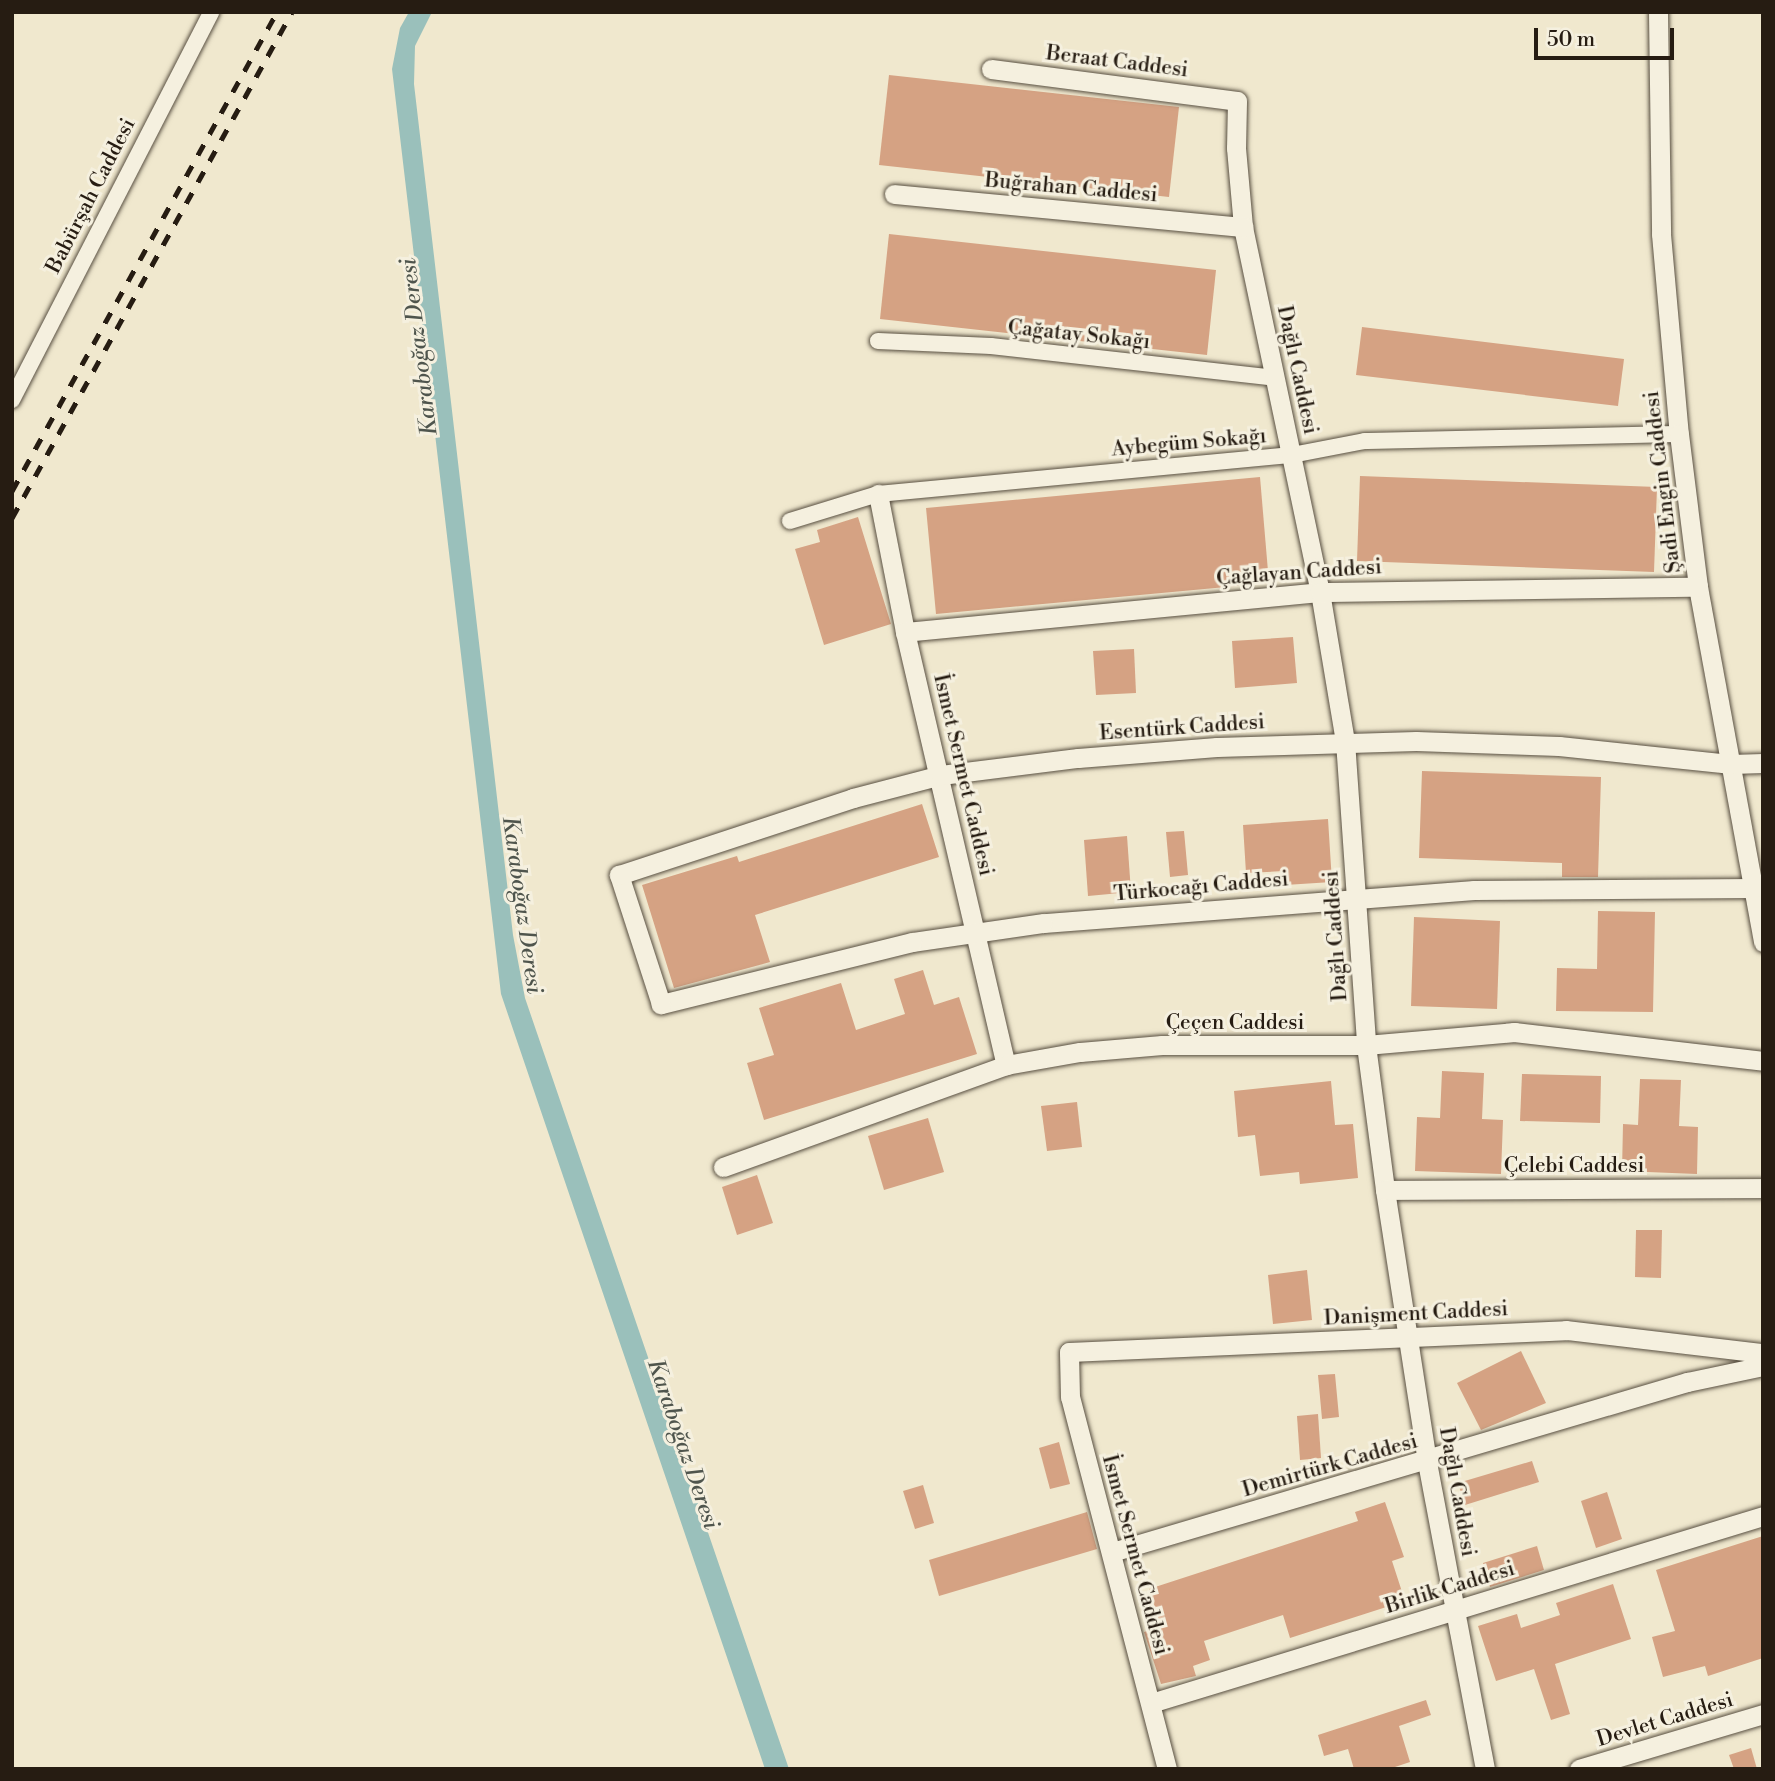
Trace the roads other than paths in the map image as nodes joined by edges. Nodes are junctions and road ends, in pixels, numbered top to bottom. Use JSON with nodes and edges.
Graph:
{"nodes":[{"id":1,"x":211,"y":12,"type":"edge"},
{"id":2,"x":1658,"y":12,"type":"edge"},
{"id":3,"x":991,"y":69,"type":"dead end"},
{"id":4,"x":1237,"y":101,"type":"joint"},
{"id":5,"x":894,"y":194,"type":"dead end"},
{"id":6,"x":1243,"y":227,"type":"junction"},
{"id":7,"x":878,"y":341,"type":"dead end"},
{"id":8,"x":1275,"y":378,"type":"junction"},
{"id":9,"x":12,"y":400,"type":"edge"},
{"id":10,"x":1679,"y":434,"type":"junction"},
{"id":11,"x":1292,"y":455,"type":"junction"},
{"id":12,"x":878,"y":494,"type":"junction"},
{"id":13,"x":790,"y":521,"type":"dead end"},
{"id":14,"x":1698,"y":587,"type":"junction"},
{"id":15,"x":1320,"y":592,"type":"junction"},
{"id":16,"x":905,"y":632,"type":"junction"},
{"id":17,"x":1345,"y":741,"type":"junction"},
{"id":18,"x":1763,"y":763,"type":"edge"},
{"id":19,"x":1731,"y":764,"type":"junction"},
{"id":20,"x":941,"y":775,"type":"junction"},
{"id":21,"x":1754,"y":888,"type":"junction"},
{"id":22,"x":1357,"y":896,"type":"junction"},
{"id":23,"x":977,"y":932,"type":"junction"},
{"id":24,"x":1763,"y":942,"type":"edge"},
{"id":25,"x":661,"y":1004,"type":"joint"},
{"id":26,"x":1366,"y":1045,"type":"junction"},
{"id":27,"x":1763,"y":1062,"type":"edge"},
{"id":28,"x":1006,"y":1065,"type":"junction"},
{"id":29,"x":723,"y":1167,"type":"dead end"},
{"id":30,"x":1763,"y":1188,"type":"edge"},
{"id":31,"x":1385,"y":1190,"type":"junction"},
{"id":32,"x":1407,"y":1338,"type":"junction"},
{"id":33,"x":1069,"y":1352,"type":"joint"},
{"id":34,"x":1763,"y":1353,"type":"edge"},
{"id":35,"x":1763,"y":1366,"type":"edge"},
{"id":36,"x":1427,"y":1462,"type":"junction"},
{"id":37,"x":1763,"y":1516,"type":"edge"},
{"id":38,"x":1112,"y":1552,"type":"junction"},
{"id":39,"x":1456,"y":1610,"type":"junction"},
{"id":40,"x":1151,"y":1703,"type":"junction"},
{"id":41,"x":1763,"y":1714,"type":"edge"},
{"id":42,"x":1167,"y":1769,"type":"edge"},
{"id":43,"x":1485,"y":1769,"type":"edge"},
{"id":44,"x":1579,"y":1769,"type":"edge"}],
"edges":[{"from":1,"to":9,"type":"street","name":"Babürşah Caddesi"},
{"from":2,"to":10,"type":"street","name":"Şadi Engin Caddesi"},
{"from":3,"to":4,"type":"street","name":"Beraat Caddesi"},
{"from":4,"to":6,"type":"street","name":"Dağlı Caddesi"},
{"from":5,"to":6,"type":"street","name":"Buğrahan Caddesi"},
{"from":6,"to":8,"type":"street","name":"Dağlı Caddesi"},
{"from":7,"to":8,"type":"street","name":"Çağatay Sokağı"},
{"from":8,"to":11,"type":"street","name":"Dağlı Caddesi"},
{"from":10,"to":11,"type":"street","name":"Aybegüm Sokağı"},
{"from":10,"to":14,"type":"street","name":"Şadi Engin Caddesi"},
{"from":11,"to":12,"type":"street","name":"Aybegüm Sokağı"},
{"from":11,"to":15,"type":"street","name":"Dağlı Caddesi"},
{"from":12,"to":13,"type":"street","name":"Aybegüm Sokağı"},
{"from":12,"to":16,"type":"street","name":"İsmet Sermet Caddesi"},
{"from":14,"to":15,"type":"street","name":"Çağlayan Caddesi"},
{"from":14,"to":19,"type":"street","name":"Şadi Engin Caddesi"},
{"from":15,"to":16,"type":"street","name":"Çağlayan Caddesi"},
{"from":15,"to":17,"type":"street","name":"Dağlı Caddesi"},
{"from":16,"to":20,"type":"street","name":"İsmet Sermet Caddesi"},
{"from":17,"to":19,"type":"street","name":"Esentürk Caddesi"},
{"from":17,"to":20,"type":"street","name":"Esentürk Caddesi"},
{"from":17,"to":22,"type":"street","name":"Dağlı Caddesi"},
{"from":18,"to":19,"type":"street","name":"Esentürk Caddesi"},
{"from":19,"to":21,"type":"street","name":"Şadi Engin Caddesi"},
{"from":20,"to":23,"type":"street","name":"İsmet Sermet Caddesi"},
{"from":20,"to":25,"type":"street","name":"Esentürk Caddesi"},
{"from":21,"to":22,"type":"street","name":"Türkocağı Caddesi"},
{"from":21,"to":24,"type":"street","name":"Şadi Engin Caddesi"},
{"from":22,"to":23,"type":"street","name":"Türkocağı Caddesi"},
{"from":22,"to":26,"type":"street","name":"Dağlı Caddesi"},
{"from":23,"to":25,"type":"street","name":"Türkocağı Caddesi"},
{"from":23,"to":28,"type":"street","name":"İsmet Sermet Caddesi"},
{"from":26,"to":27,"type":"street","name":"Çeçen Caddesi"},
{"from":26,"to":28,"type":"street","name":"Çeçen Caddesi"},
{"from":26,"to":31,"type":"street","name":"Dağlı Caddesi"},
{"from":28,"to":29,"type":"street","name":"Çeçen Caddesi"},
{"from":30,"to":31,"type":"street","name":"Çelebi Caddesi"},
{"from":31,"to":32,"type":"street","name":"Dağlı Caddesi"},
{"from":32,"to":33,"type":"street","name":"Danişment Caddesi"},
{"from":32,"to":34,"type":"street","name":"Danişment Caddesi"},
{"from":32,"to":36,"type":"street","name":"Dağlı Caddesi"},
{"from":33,"to":38,"type":"street","name":"İsmet Sermet Caddesi"},
{"from":35,"to":36,"type":"street","name":"Demirtürk Caddesi"},
{"from":36,"to":38,"type":"street","name":"Demirtürk Caddesi"},
{"from":36,"to":39,"type":"street","name":"Dağlı Caddesi"},
{"from":37,"to":39,"type":"street","name":"Birlik Caddesi"},
{"from":38,"to":40,"type":"street","name":"İsmet Sermet Caddesi"},
{"from":39,"to":40,"type":"street","name":"Birlik Caddesi"},
{"from":39,"to":43,"type":"street","name":"Dağlı Caddesi"},
{"from":40,"to":42,"type":"street","name":"İsmet Sermet Caddesi"},
{"from":41,"to":44,"type":"street","name":"Devlet Caddesi"}]}
